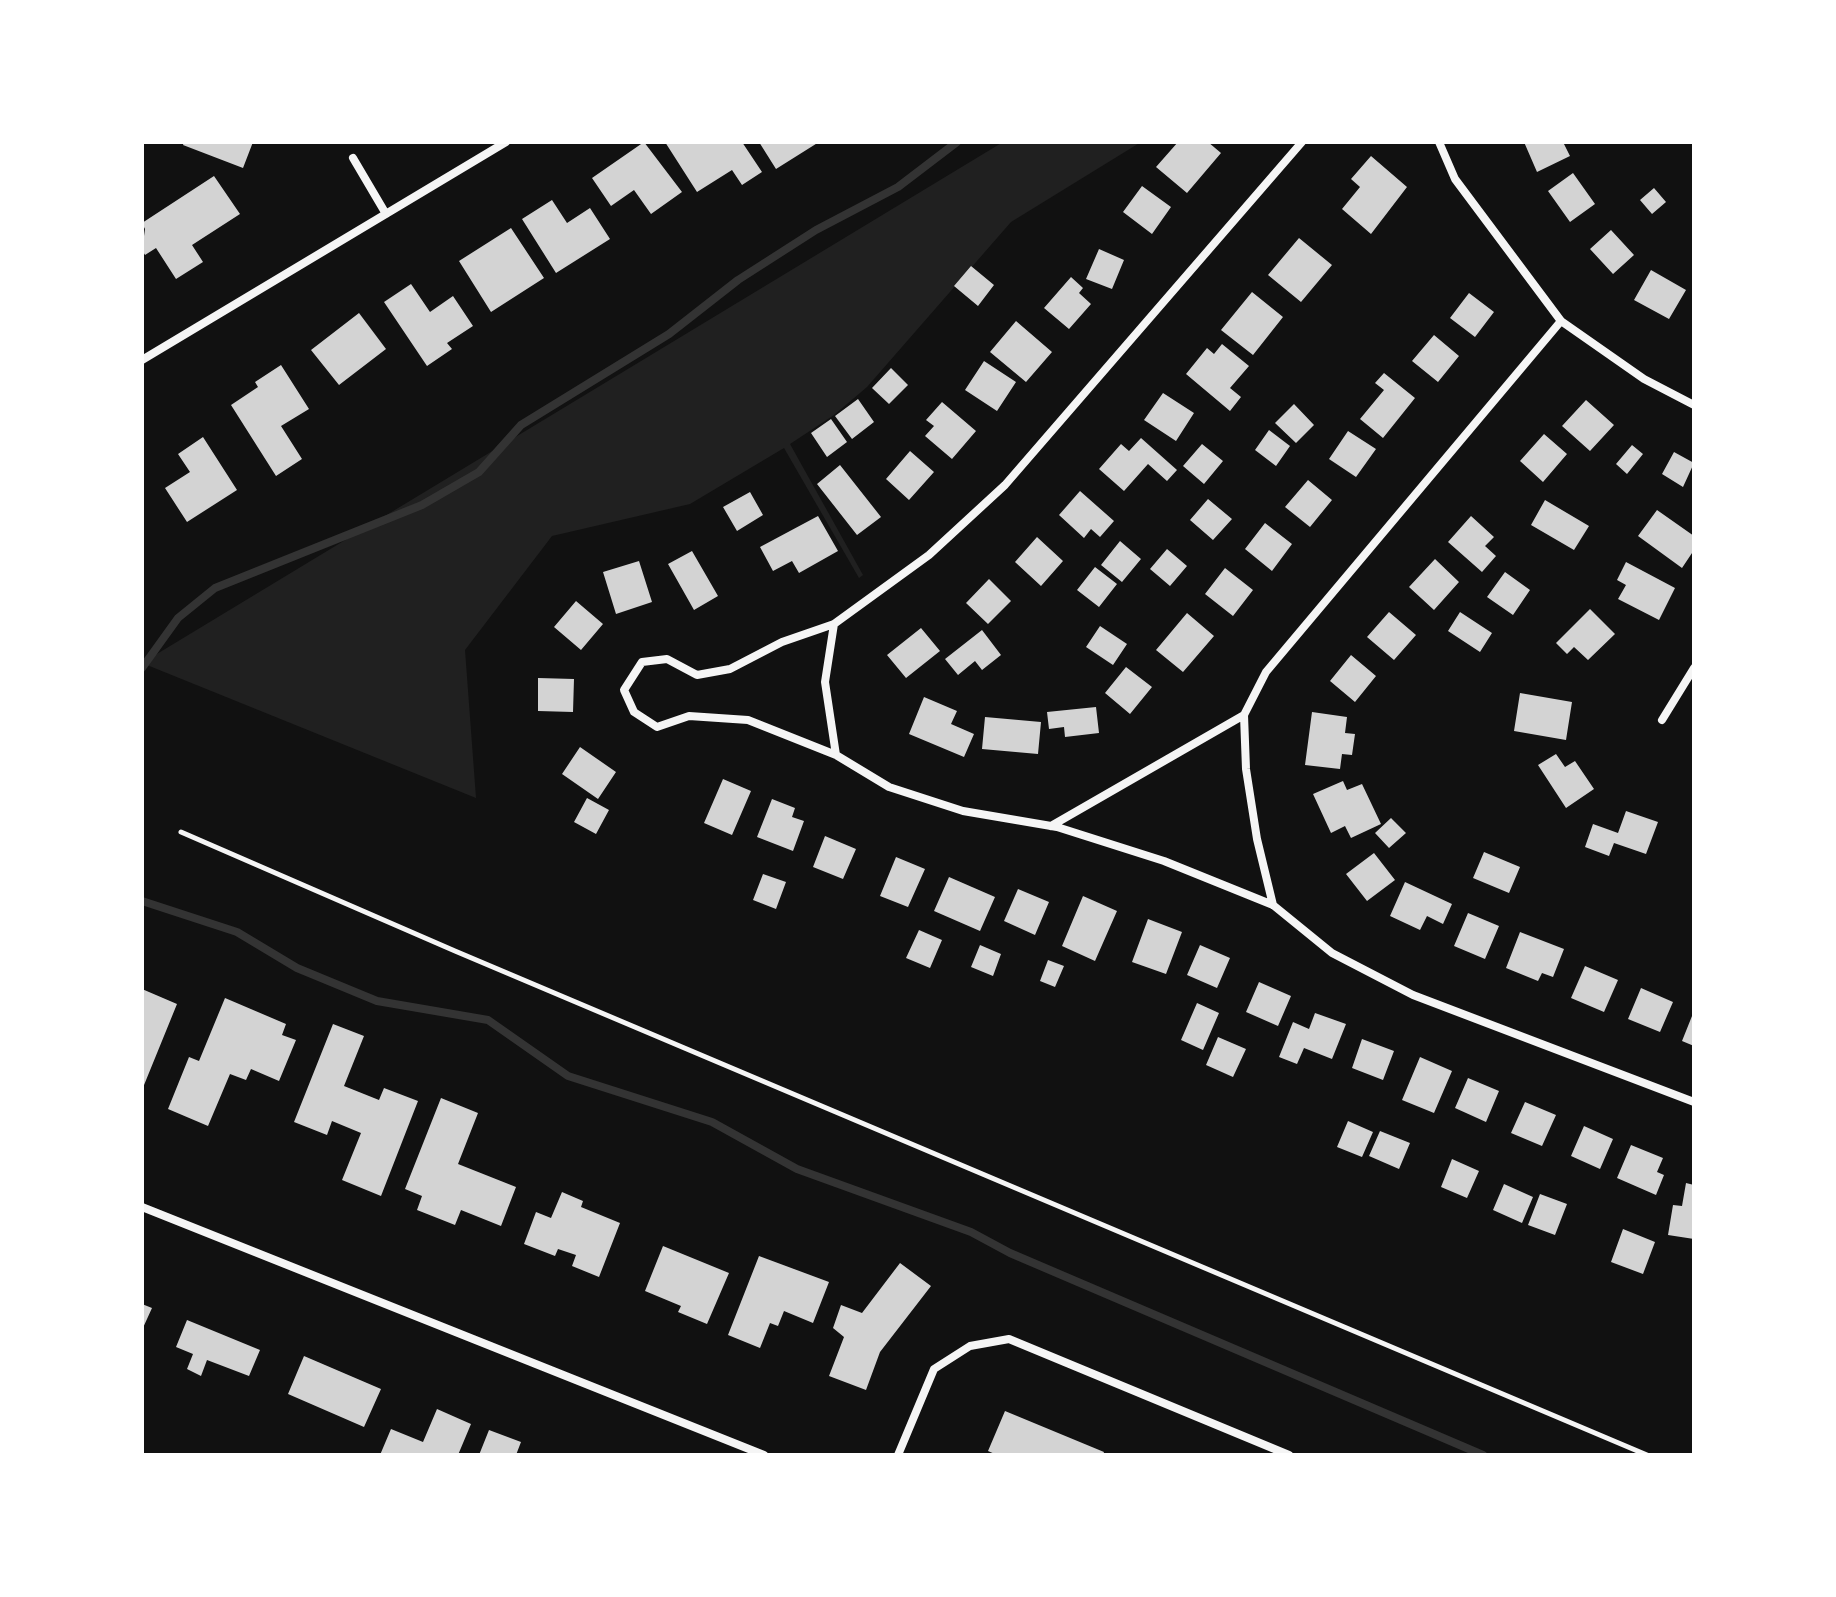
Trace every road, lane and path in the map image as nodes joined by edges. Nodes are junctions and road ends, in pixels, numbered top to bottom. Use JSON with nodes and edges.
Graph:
{"nodes":[{"id":1,"x":506,"y":142,"type":"edge"},
{"id":2,"x":1302,"y":142,"type":"edge"},
{"id":3,"x":1439,"y":142,"type":"edge"},
{"id":4,"x":353,"y":158,"type":"dead end"},
{"id":5,"x":386,"y":214,"type":"junction"},
{"id":6,"x":1561,"y":321,"type":"junction"},
{"id":7,"x":142,"y":360,"type":"edge"},
{"id":8,"x":1694,"y":405,"type":"edge"},
{"id":9,"x":834,"y":624,"type":"junction"},
{"id":10,"x":1694,"y":668,"type":"edge"},
{"id":11,"x":1244,"y":715,"type":"junction"},
{"id":12,"x":1662,"y":720,"type":"dead end"},
{"id":13,"x":836,"y":755,"type":"junction"},
{"id":14,"x":1051,"y":826,"type":"junction"},
{"id":15,"x":181,"y":832,"type":"dead end"},
{"id":16,"x":1273,"y":905,"type":"junction"},
{"id":17,"x":1694,"y":1102,"type":"edge"},
{"id":18,"x":142,"y":1207,"type":"edge"},
{"id":19,"x":764,"y":1455,"type":"edge"},
{"id":20,"x":898,"y":1455,"type":"edge"},
{"id":21,"x":1289,"y":1455,"type":"edge"},
{"id":22,"x":1647,"y":1455,"type":"edge"}],
"edges":[{"from":1,"to":5,"type":"street"},
{"from":2,"to":9,"type":"street"},
{"from":3,"to":6,"type":"street"},
{"from":4,"to":5,"type":"street"},
{"from":5,"to":7,"type":"street"},
{"from":6,"to":8,"type":"street"},
{"from":6,"to":11,"type":"street"},
{"from":9,"to":13,"type":"street"},
{"from":9,"to":13,"type":"street"},
{"from":10,"to":12,"type":"street"},
{"from":11,"to":14,"type":"street"},
{"from":11,"to":16,"type":"street"},
{"from":13,"to":14,"type":"street"},
{"from":14,"to":16,"type":"street"},
{"from":15,"to":22,"type":"path"},
{"from":16,"to":17,"type":"street"},
{"from":18,"to":19,"type":"street"},
{"from":20,"to":21,"type":"street"}]}
